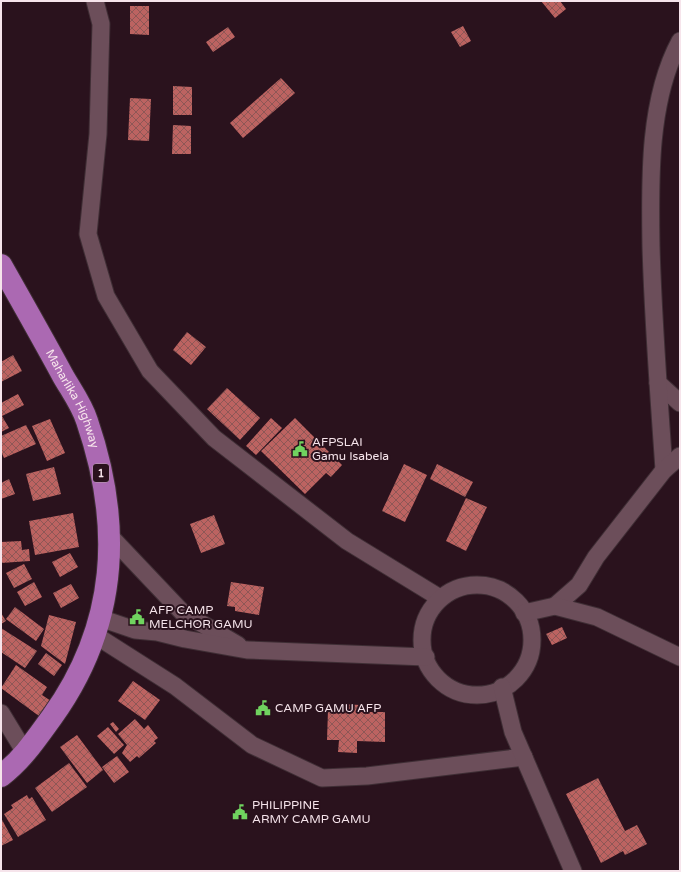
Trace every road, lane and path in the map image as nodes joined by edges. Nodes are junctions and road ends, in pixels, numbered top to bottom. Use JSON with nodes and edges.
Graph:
{"nodes":[{"id":1,"x":95,"y":1,"type":"edge"},
{"id":2,"x":680,"y":41,"type":"edge"},
{"id":3,"x":1,"y":265,"type":"edge"},
{"id":4,"x":658,"y":383,"type":"junction"},
{"id":5,"x":680,"y":403,"type":"edge"},
{"id":6,"x":680,"y":456,"type":"edge"},
{"id":7,"x":664,"y":470,"type":"junction"},
{"id":8,"x":110,"y":536,"type":"junction"},
{"id":9,"x":440,"y":598,"type":"junction"},
{"id":10,"x":554,"y":606,"type":"junction"},
{"id":11,"x":524,"y":613,"type":"junction"},
{"id":12,"x":98,"y":627,"type":"junction"},
{"id":13,"x":247,"y":650,"type":"junction"},
{"id":14,"x":426,"y":657,"type":"junction"},
{"id":15,"x":680,"y":657,"type":"edge"},
{"id":16,"x":502,"y":687,"type":"junction"},
{"id":17,"x":1,"y":713,"type":"edge"},
{"id":18,"x":26,"y":754,"type":"junction"},
{"id":19,"x":524,"y":758,"type":"junction"},
{"id":20,"x":1,"y":776,"type":"edge"},
{"id":21,"x":573,"y":871,"type":"edge"}],
"edges":[{"from":1,"to":9,"type":"street"},
{"from":2,"to":4,"type":"street"},
{"from":3,"to":8,"type":"highway","name":"Maharlika Highway","number":"1"},
{"from":4,"to":5,"type":"street"},
{"from":4,"to":7,"type":"street"},
{"from":6,"to":7,"type":"street"},
{"from":7,"to":10,"type":"street"},
{"from":8,"to":12,"type":"highway","name":"Maharlika Highway","number":"1"},
{"from":8,"to":13,"type":"street"},
{"from":9,"to":11,"type":"street"},
{"from":9,"to":14,"type":"street"},
{"from":10,"to":11,"type":"street"},
{"from":10,"to":15,"type":"street"},
{"from":11,"to":16,"type":"street"},
{"from":12,"to":13,"type":"street"},
{"from":12,"to":18,"type":"highway","name":"Maharlika Highway","number":"1"},
{"from":12,"to":19,"type":"street"},
{"from":13,"to":14,"type":"street"},
{"from":14,"to":16,"type":"street"},
{"from":16,"to":19,"type":"street"},
{"from":17,"to":18,"type":"street"},
{"from":18,"to":20,"type":"highway","name":"Maharlika Highway","number":"1"},
{"from":19,"to":21,"type":"street"}]}
